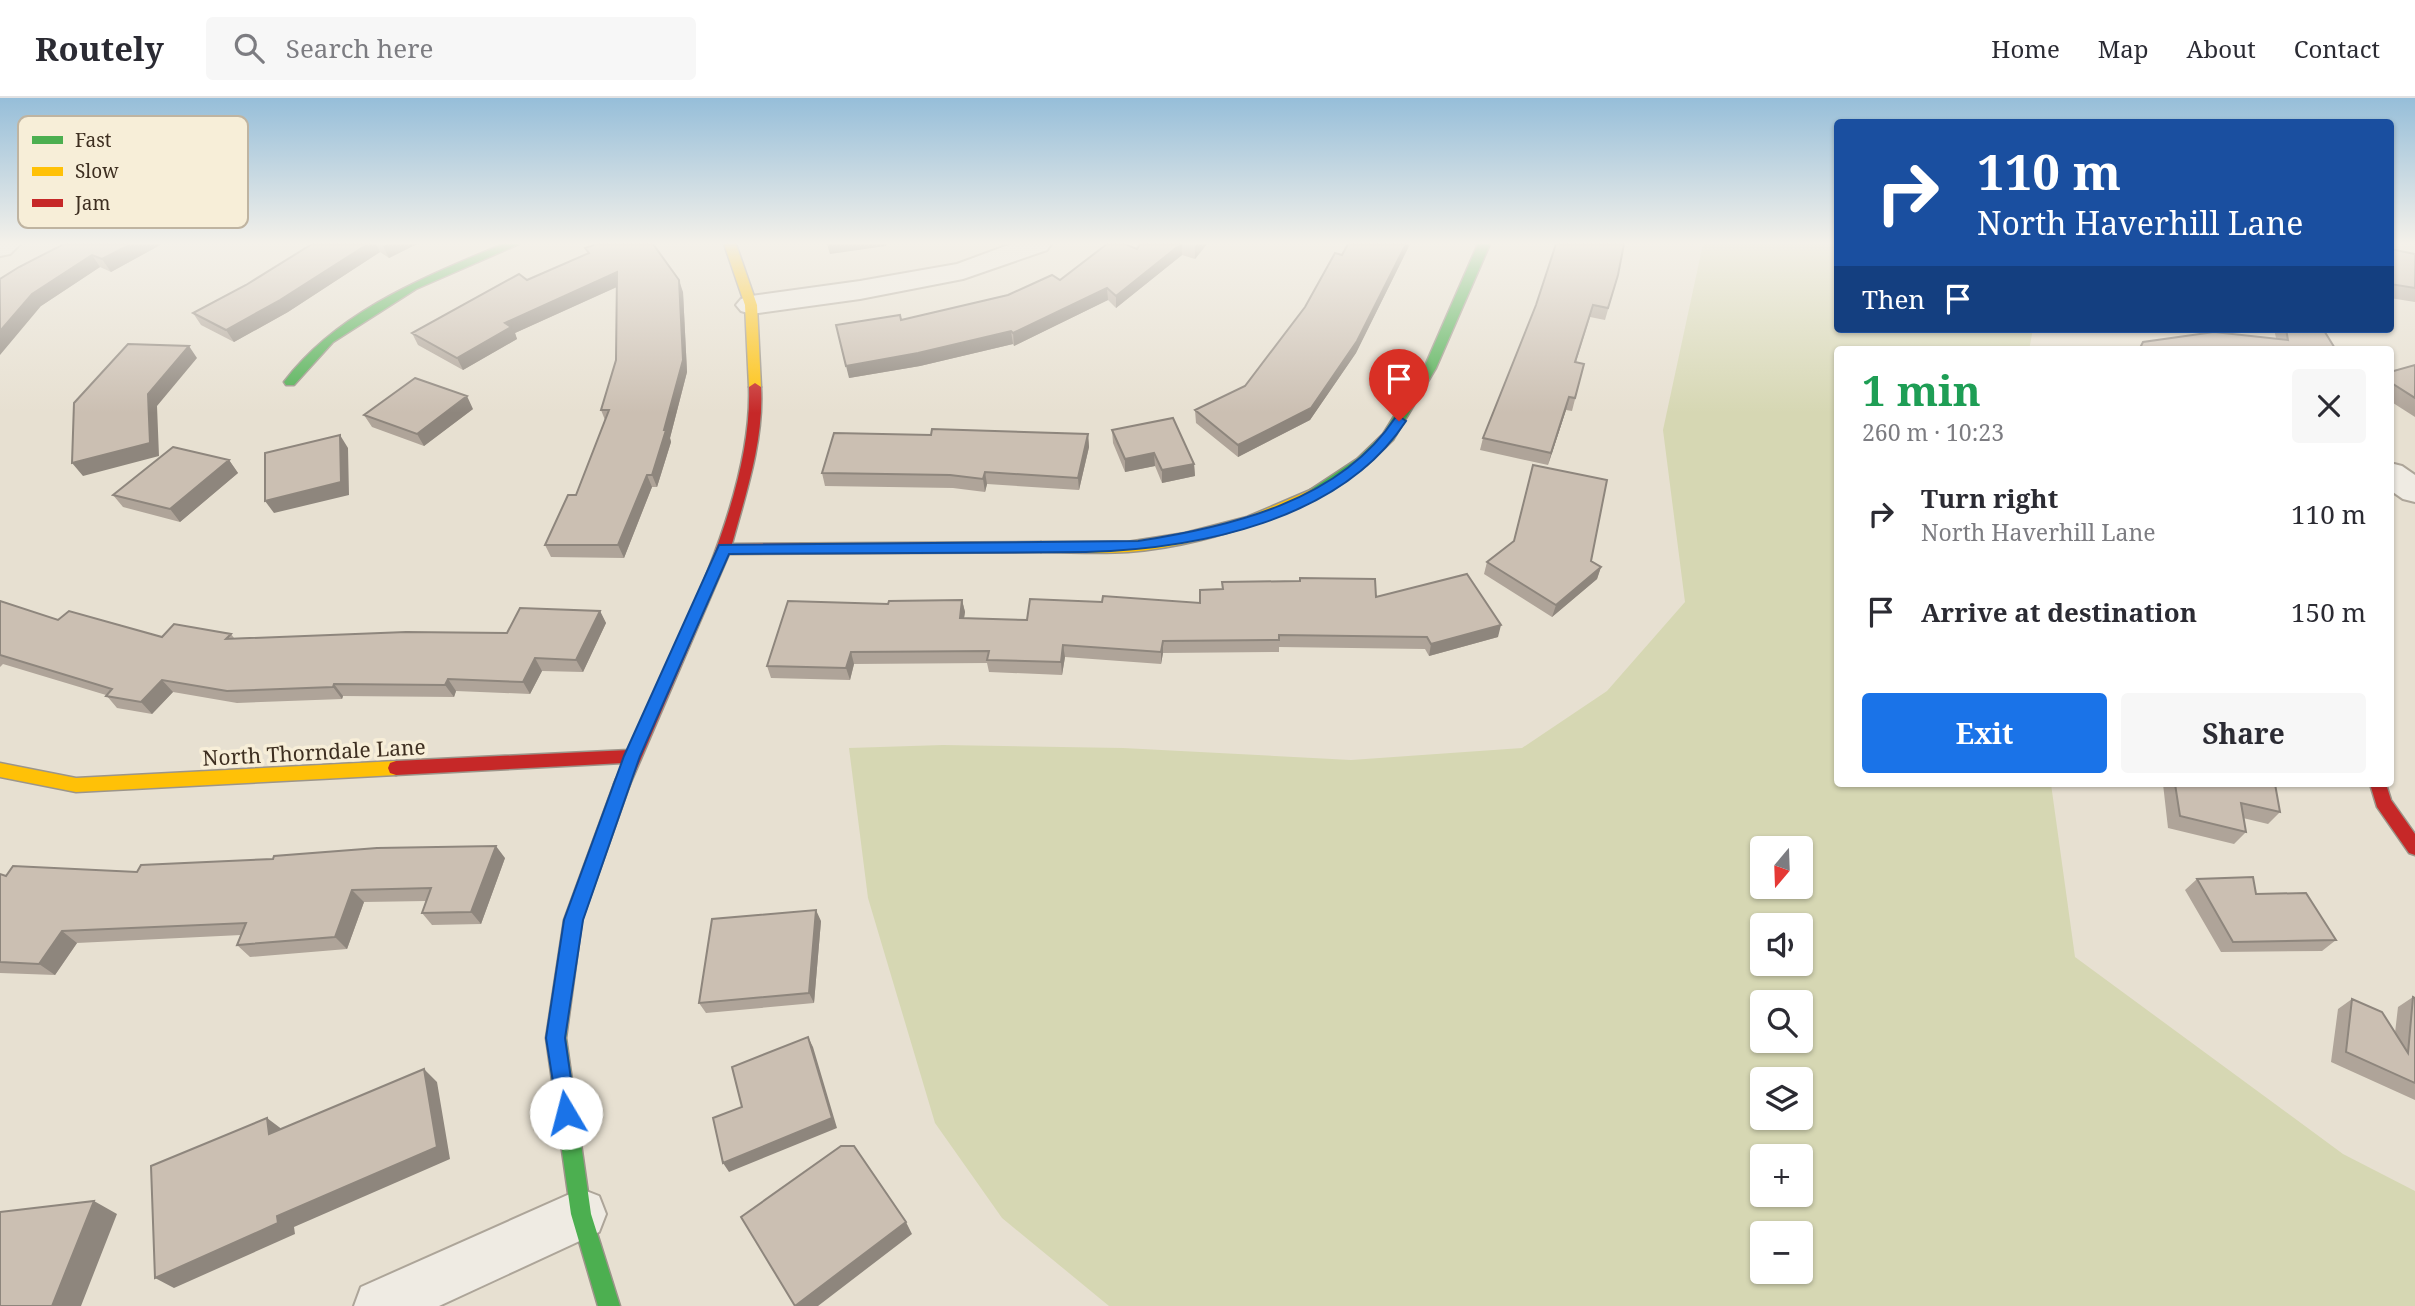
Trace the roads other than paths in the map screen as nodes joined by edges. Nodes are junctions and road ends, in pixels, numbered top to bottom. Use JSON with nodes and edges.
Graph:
{"nodes":[{"id":1,"x":389,"y":300,"type":"edge"},
{"id":2,"x":749,"y":300,"type":"edge"},
{"id":3,"x":785,"y":300,"type":"edge"},
{"id":4,"x":1459,"y":300,"type":"edge"},
{"id":5,"x":751,"y":305,"type":"junction"},
{"id":6,"x":290,"y":383,"type":"dead end"},
{"id":7,"x":2394,"y":477,"type":"edge"},
{"id":8,"x":2415,"y":491,"type":"edge"},
{"id":9,"x":2394,"y":504,"type":"edge"},
{"id":10,"x":724,"y":549,"type":"junction"},
{"id":11,"x":632,"y":756,"type":"junction"},
{"id":12,"x":0,"y":770,"type":"edge"},
{"id":13,"x":2379,"y":787,"type":"edge"},
{"id":14,"x":2415,"y":848,"type":"edge"},
{"id":15,"x":581,"y":1214,"type":"junction"},
{"id":16,"x":380,"y":1306,"type":"edge"},
{"id":17,"x":609,"y":1306,"type":"edge"}],
"edges":[{"from":1,"to":6,"type":"street"},
{"from":2,"to":5,"type":"street"},
{"from":3,"to":5,"type":"street"},
{"from":4,"to":10,"type":"street"},
{"from":5,"to":10,"type":"street"},
{"from":7,"to":8,"type":"street"},
{"from":8,"to":9,"type":"street"},
{"from":10,"to":11,"type":"street"},
{"from":11,"to":12,"type":"street","name":"North Thorndale Lane"},
{"from":11,"to":15,"type":"street"},
{"from":13,"to":14,"type":"street"},
{"from":15,"to":16,"type":"street"},
{"from":15,"to":17,"type":"street"}]}
